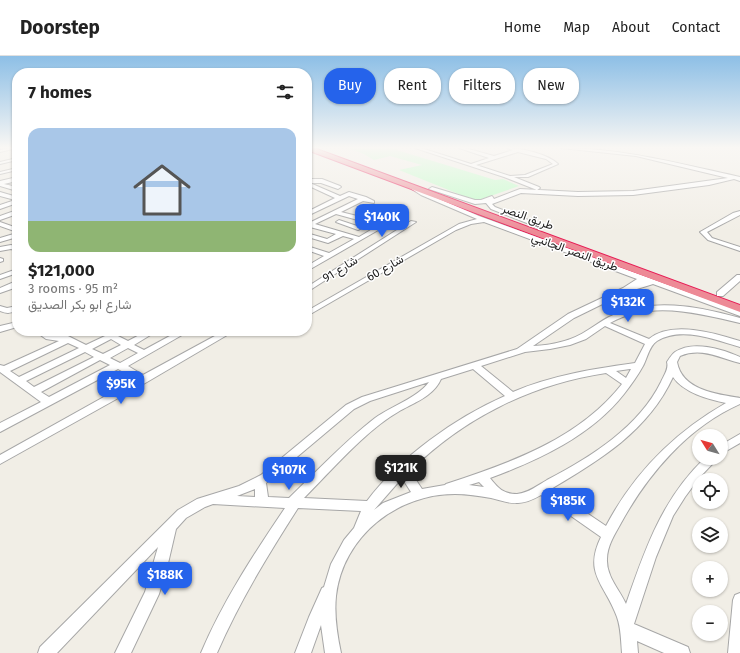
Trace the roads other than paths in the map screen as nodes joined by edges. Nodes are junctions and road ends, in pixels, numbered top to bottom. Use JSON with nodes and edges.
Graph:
{"nodes":[{"id":1,"x":4,"y":176,"type":"edge"},
{"id":2,"x":383,"y":176,"type":"edge"},
{"id":3,"x":391,"y":176,"type":"edge"},
{"id":4,"x":506,"y":176,"type":"joint"},
{"id":5,"x":526,"y":176,"type":"joint"},
{"id":6,"x":723,"y":176,"type":"edge"},
{"id":7,"x":728,"y":177,"type":"junction"},
{"id":8,"x":10,"y":180,"type":"joint"},
{"id":9,"x":740,"y":180,"type":"edge"},
{"id":10,"x":312,"y":182,"type":"edge"},
{"id":11,"x":0,"y":184,"type":"edge"},
{"id":12,"x":312,"y":184,"type":"edge"},
{"id":13,"x":523,"y":186,"type":"junction"},
{"id":14,"x":10,"y":187,"type":"edge"},
{"id":15,"x":338,"y":187,"type":"dead end"},
{"id":16,"x":411,"y":187,"type":"junction"},
{"id":17,"x":432,"y":190,"type":"junction"},
{"id":18,"x":0,"y":194,"type":"edge"},
{"id":19,"x":12,"y":196,"type":"edge"},
{"id":20,"x":9,"y":197,"type":"junction"},
{"id":21,"x":12,"y":198,"type":"edge"},
{"id":22,"x":340,"y":198,"type":"junction"},
{"id":23,"x":364,"y":198,"type":"junction"},
{"id":24,"x":12,"y":202,"type":"edge"},
{"id":25,"x":372,"y":202,"type":"dead end"},
{"id":26,"x":0,"y":207,"type":"edge"},
{"id":27,"x":12,"y":210,"type":"edge"},
{"id":28,"x":8,"y":211,"type":"junction"},
{"id":29,"x":312,"y":211,"type":"edge"},
{"id":30,"x":336,"y":212,"type":"junction"},
{"id":31,"x":467,"y":212,"type":"junction"},
{"id":32,"x":0,"y":213,"type":"edge"},
{"id":33,"x":740,"y":213,"type":"edge"},
{"id":34,"x":12,"y":214,"type":"edge"},
{"id":35,"x":312,"y":214,"type":"edge"},
{"id":36,"x":0,"y":218,"type":"edge"},
{"id":37,"x":325,"y":218,"type":"junction"},
{"id":38,"x":371,"y":221,"type":"junction"},
{"id":39,"x":488,"y":221,"type":"junction"},
{"id":40,"x":413,"y":222,"type":"dead end"},
{"id":41,"x":0,"y":224,"type":"edge"},
{"id":42,"x":312,"y":224,"type":"edge"},
{"id":43,"x":312,"y":226,"type":"edge"},
{"id":44,"x":539,"y":228,"type":"junction"},
{"id":45,"x":326,"y":229,"type":"junction"},
{"id":46,"x":0,"y":231,"type":"edge"},
{"id":47,"x":12,"y":232,"type":"edge"},
{"id":48,"x":446,"y":232,"type":"junction"},
{"id":49,"x":12,"y":233,"type":"edge"},
{"id":50,"x":342,"y":234,"type":"junction"},
{"id":51,"x":12,"y":236,"type":"edge"},
{"id":52,"x":312,"y":236,"type":"edge"},
{"id":53,"x":360,"y":239,"type":"junction"},
{"id":54,"x":0,"y":240,"type":"edge"},
{"id":55,"x":12,"y":247,"type":"edge"},
{"id":56,"x":0,"y":249,"type":"edge"},
{"id":57,"x":740,"y":249,"type":"edge"},
{"id":58,"x":312,"y":252,"type":"edge"},
{"id":59,"x":330,"y":256,"type":"junction"},
{"id":60,"x":593,"y":256,"type":"junction"},
{"id":61,"x":312,"y":265,"type":"edge"},
{"id":62,"x":12,"y":271,"type":"edge"},
{"id":63,"x":377,"y":271,"type":"junction"},
{"id":64,"x":0,"y":276,"type":"edge"},
{"id":65,"x":740,"y":277,"type":"edge"},
{"id":66,"x":640,"y":280,"type":"junction"},
{"id":67,"x":659,"y":283,"type":"junction"},
{"id":68,"x":12,"y":286,"type":"edge"},
{"id":69,"x":312,"y":287,"type":"edge"},
{"id":70,"x":8,"y":288,"type":"junction"},
{"id":71,"x":12,"y":290,"type":"edge"},
{"id":72,"x":0,"y":291,"type":"edge"},
{"id":73,"x":720,"y":294,"type":"junction"},
{"id":74,"x":740,"y":301,"type":"edge"},
{"id":75,"x":312,"y":306,"type":"edge"},
{"id":76,"x":0,"y":308,"type":"edge"},
{"id":77,"x":740,"y":309,"type":"edge"},
{"id":78,"x":12,"y":310,"type":"edge"},
{"id":79,"x":312,"y":311,"type":"edge"},
{"id":80,"x":740,"y":314,"type":"edge"},
{"id":81,"x":740,"y":321,"type":"edge"},
{"id":82,"x":604,"y":323,"type":"junction"},
{"id":83,"x":12,"y":326,"type":"edge"},
{"id":84,"x":0,"y":330,"type":"edge"},
{"id":85,"x":48,"y":336,"type":"edge"},
{"id":86,"x":66,"y":336,"type":"edge"},
{"id":87,"x":68,"y":336,"type":"edge"},
{"id":88,"x":71,"y":336,"type":"edge"},
{"id":89,"x":111,"y":336,"type":"joint"},
{"id":90,"x":144,"y":336,"type":"edge"},
{"id":91,"x":175,"y":336,"type":"edge"},
{"id":92,"x":221,"y":336,"type":"edge"},
{"id":93,"x":650,"y":342,"type":"junction"},
{"id":94,"x":740,"y":344,"type":"edge"},
{"id":95,"x":128,"y":345,"type":"junction"},
{"id":96,"x":85,"y":348,"type":"junction"},
{"id":97,"x":525,"y":349,"type":"junction"},
{"id":98,"x":144,"y":353,"type":"junction"},
{"id":99,"x":738,"y":356,"type":"edge"},
{"id":100,"x":101,"y":358,"type":"junction"},
{"id":101,"x":474,"y":365,"type":"junction"},
{"id":102,"x":119,"y":366,"type":"junction"},
{"id":103,"x":638,"y":366,"type":"junction"},
{"id":104,"x":2,"y":369,"type":"edge"},
{"id":105,"x":672,"y":369,"type":"junction"},
{"id":106,"x":608,"y":370,"type":"junction"},
{"id":107,"x":438,"y":376,"type":"junction"},
{"id":108,"x":144,"y":380,"type":"junction"},
{"id":109,"x":19,"y":381,"type":"junction"},
{"id":110,"x":628,"y":383,"type":"junction"},
{"id":111,"x":34,"y":391,"type":"junction"},
{"id":112,"x":512,"y":396,"type":"junction"},
{"id":113,"x":739,"y":401,"type":"edge"},
{"id":114,"x":49,"y":402,"type":"junction"},
{"id":115,"x":0,"y":428,"type":"edge"},
{"id":116,"x":740,"y":438,"type":"edge"},
{"id":117,"x":728,"y":446,"type":"edge"},
{"id":118,"x":0,"y":460,"type":"edge"},
{"id":119,"x":703,"y":465,"type":"edge"},
{"id":120,"x":402,"y":470,"type":"junction"},
{"id":121,"x":482,"y":477,"type":"junction"},
{"id":122,"x":260,"y":481,"type":"junction"},
{"id":123,"x":541,"y":489,"type":"junction"},
{"id":124,"x":442,"y":490,"type":"junction"},
{"id":125,"x":419,"y":494,"type":"junction"},
{"id":126,"x":497,"y":495,"type":"junction"},
{"id":127,"x":208,"y":500,"type":"junction"},
{"id":128,"x":262,"y":502,"type":"junction"},
{"id":129,"x":294,"y":503,"type":"junction"},
{"id":130,"x":369,"y":506,"type":"junction"},
{"id":131,"x":170,"y":525,"type":"junction"},
{"id":132,"x":359,"y":530,"type":"junction"},
{"id":133,"x":609,"y":535,"type":"junction"},
{"id":134,"x":330,"y":586,"type":"junction"},
{"id":135,"x":740,"y":600,"type":"edge"},
{"id":136,"x":627,"y":627,"type":"junction"},
{"id":137,"x":46,"y":653,"type":"edge"},
{"id":138,"x":124,"y":653,"type":"edge"},
{"id":139,"x":209,"y":653,"type":"edge"},
{"id":140,"x":303,"y":653,"type":"edge"},
{"id":141,"x":333,"y":653,"type":"edge"},
{"id":142,"x":630,"y":653,"type":"edge"},
{"id":143,"x":682,"y":653,"type":"edge"},
{"id":144,"x":736,"y":653,"type":"edge"}],
"edges":[{"from":1,"to":8,"type":"street"},
{"from":2,"to":16,"type":"highway","name":"طريق النصر"},
{"from":3,"to":17,"type":"highway","name":"طريق النصر"},
{"from":4,"to":5,"type":"street"},
{"from":4,"to":13,"type":"street"},
{"from":5,"to":13,"type":"street"},
{"from":6,"to":7,"type":"street"},
{"from":7,"to":9,"type":"street"},
{"from":7,"to":13,"type":"street"},
{"from":8,"to":11,"type":"street"},
{"from":10,"to":15,"type":"street"},
{"from":11,"to":14,"type":"street"},
{"from":12,"to":22,"type":"street"},
{"from":13,"to":17,"type":"street"},
{"from":13,"to":44,"type":"street"},
{"from":16,"to":31,"type":"street","name":"طريق النصر الجانبي"},
{"from":16,"to":60,"type":"highway","name":"طريق النصر"},
{"from":17,"to":44,"type":"highway","name":"طريق النصر"},
{"from":18,"to":20,"type":"street"},
{"from":19,"to":20,"type":"street"},
{"from":20,"to":21,"type":"street"},
{"from":22,"to":23,"type":"street"},
{"from":22,"to":29,"type":"street"},
{"from":23,"to":25,"type":"street"},
{"from":23,"to":30,"type":"street"},
{"from":24,"to":26,"type":"street"},
{"from":26,"to":28,"type":"street"},
{"from":27,"to":28,"type":"street"},
{"from":28,"to":32,"type":"street"},
{"from":30,"to":37,"type":"street"},
{"from":30,"to":38,"type":"street"},
{"from":31,"to":39,"type":"street","name":"طريق النصر الجانبي"},
{"from":31,"to":48,"type":"street","name":"شارع 60"},
{"from":33,"to":57,"type":"street"},
{"from":34,"to":36,"type":"street"},
{"from":35,"to":37,"type":"street"},
{"from":37,"to":42,"type":"street"},
{"from":38,"to":45,"type":"street"},
{"from":38,"to":53,"type":"street"},
{"from":39,"to":48,"type":"street","name":"شارع 60"},
{"from":39,"to":60,"type":"street","name":"طريق النصر الجانبي"},
{"from":40,"to":69,"type":"street","name":"شارع 91"},
{"from":41,"to":47,"type":"street"},
{"from":43,"to":45,"type":"street"},
{"from":44,"to":73,"type":"highway","name":"طريق النصر"},
{"from":45,"to":50,"type":"street"},
{"from":46,"to":49,"type":"street"},
{"from":48,"to":63,"type":"street","name":"شارع 60"},
{"from":50,"to":52,"type":"street"},
{"from":50,"to":53,"type":"street"},
{"from":51,"to":54,"type":"street"},
{"from":53,"to":59,"type":"street"},
{"from":55,"to":56,"type":"street"},
{"from":58,"to":59,"type":"street"},
{"from":59,"to":61,"type":"street"},
{"from":60,"to":66,"type":"street","name":"طريق النصر الجانبي"},
{"from":60,"to":77,"type":"highway","name":"طريق النصر"},
{"from":62,"to":64,"type":"street"},
{"from":63,"to":75,"type":"street","name":"شارع 60"},
{"from":63,"to":79,"type":"street","name":"شارع 60"},
{"from":65,"to":73,"type":"street"},
{"from":66,"to":67,"type":"street"},
{"from":66,"to":67,"type":"street","name":"طريق النصر الجانبي"},
{"from":66,"to":97,"type":"street"},
{"from":67,"to":80,"type":"street","name":"طريق النصر الجانبي"},
{"from":68,"to":70,"type":"street"},
{"from":70,"to":71,"type":"street"},
{"from":70,"to":72,"type":"street"},
{"from":73,"to":74,"type":"highway","name":"طريق النصر"},
{"from":76,"to":78,"type":"street"},
{"from":81,"to":82,"type":"street"},
{"from":82,"to":93,"type":"street"},
{"from":82,"to":97,"type":"street"},
{"from":83,"to":84,"type":"street"},
{"from":85,"to":86,"type":"street"},
{"from":87,"to":104,"type":"street"},
{"from":88,"to":96,"type":"street"},
{"from":89,"to":95,"type":"street"},
{"from":89,"to":96,"type":"street"},
{"from":90,"to":95,"type":"street"},
{"from":91,"to":98,"type":"street"},
{"from":92,"to":108,"type":"street"},
{"from":93,"to":94,"type":"street"},
{"from":93,"to":103,"type":"street"},
{"from":95,"to":98,"type":"street"},
{"from":95,"to":100,"type":"street"},
{"from":96,"to":100,"type":"street"},
{"from":96,"to":109,"type":"street"},
{"from":97,"to":101,"type":"street"},
{"from":98,"to":102,"type":"street"},
{"from":99,"to":105,"type":"street"},
{"from":100,"to":102,"type":"street"},
{"from":100,"to":111,"type":"street"},
{"from":101,"to":107,"type":"street"},
{"from":101,"to":112,"type":"street"},
{"from":102,"to":108,"type":"street"},
{"from":102,"to":114,"type":"street"},
{"from":103,"to":106,"type":"street"},
{"from":103,"to":110,"type":"street"},
{"from":104,"to":109,"type":"street"},
{"from":105,"to":113,"type":"street"},
{"from":105,"to":123,"type":"street"},
{"from":106,"to":110,"type":"street"},
{"from":106,"to":112,"type":"street"},
{"from":107,"to":122,"type":"street"},
{"from":107,"to":129,"type":"street"},
{"from":108,"to":118,"type":"street"},
{"from":109,"to":111,"type":"street"},
{"from":110,"to":121,"type":"street"},
{"from":111,"to":114,"type":"street"},
{"from":112,"to":120,"type":"street"},
{"from":113,"to":133,"type":"street"},
{"from":114,"to":115,"type":"street"},
{"from":116,"to":117,"type":"street"},
{"from":119,"to":136,"type":"street"},
{"from":120,"to":125,"type":"street"},
{"from":120,"to":130,"type":"street"},
{"from":121,"to":124,"type":"street"},
{"from":121,"to":126,"type":"street"},
{"from":122,"to":127,"type":"street"},
{"from":122,"to":128,"type":"street"},
{"from":123,"to":126,"type":"street"},
{"from":123,"to":133,"type":"street"},
{"from":124,"to":125,"type":"street"},
{"from":124,"to":126,"type":"street"},
{"from":125,"to":132,"type":"street"},
{"from":127,"to":128,"type":"street"},
{"from":127,"to":131,"type":"street"},
{"from":128,"to":129,"type":"street"},
{"from":129,"to":130,"type":"street"},
{"from":129,"to":139,"type":"street"},
{"from":130,"to":132,"type":"street"},
{"from":131,"to":137,"type":"street"},
{"from":131,"to":138,"type":"street"},
{"from":132,"to":134,"type":"street"},
{"from":133,"to":136,"type":"street"},
{"from":134,"to":140,"type":"street"},
{"from":134,"to":141,"type":"street"},
{"from":135,"to":144,"type":"street"},
{"from":136,"to":142,"type":"street"},
{"from":136,"to":143,"type":"street"}]}
